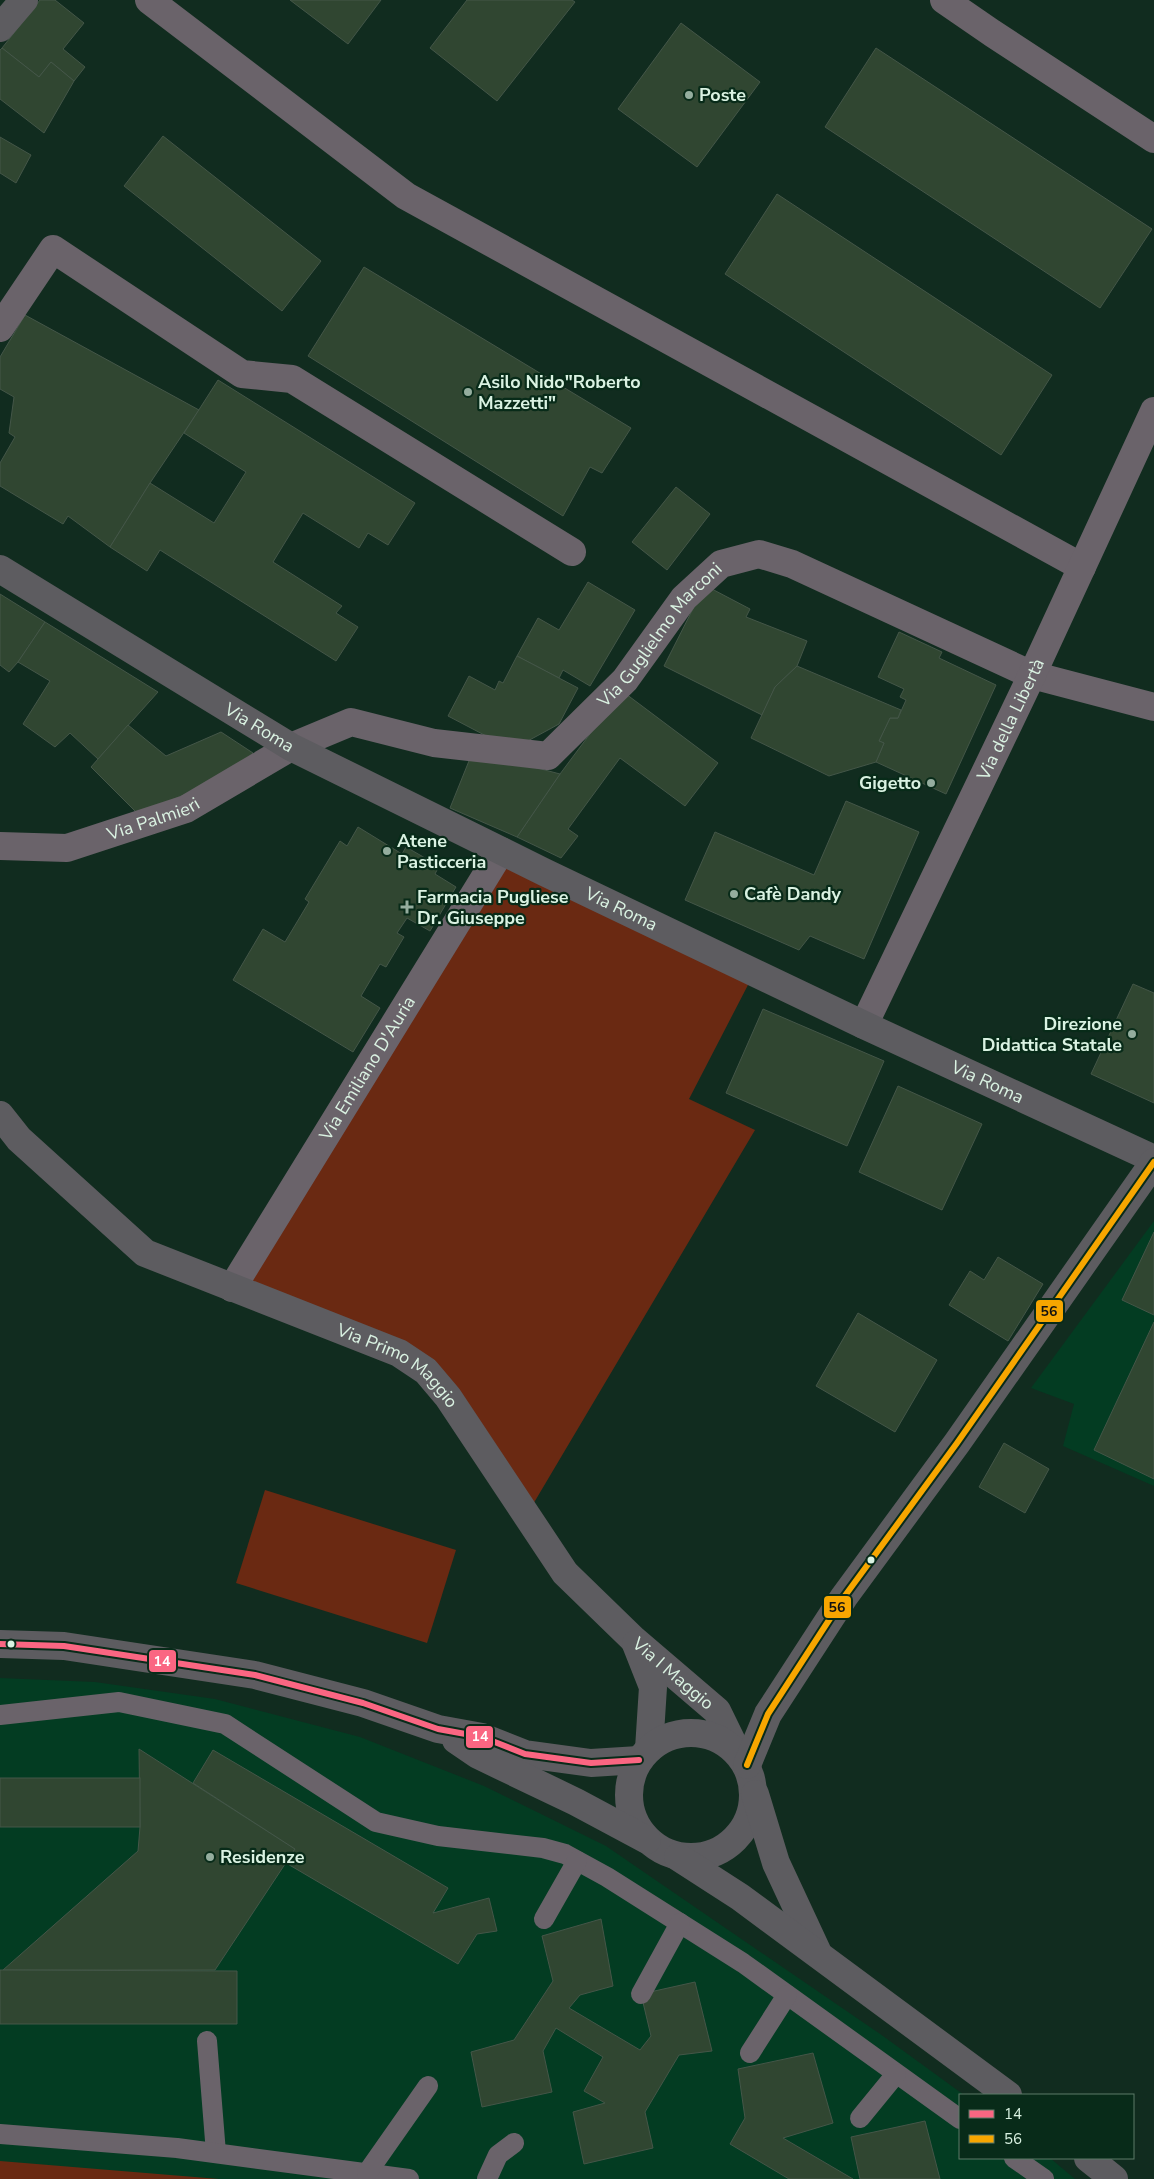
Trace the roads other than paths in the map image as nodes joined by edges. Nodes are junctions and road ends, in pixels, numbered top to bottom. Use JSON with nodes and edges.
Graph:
{"nodes":[{"id":1,"x":24,"y":0,"type":"edge"},
{"id":2,"x":149,"y":0,"type":"edge"},
{"id":3,"x":944,"y":0,"type":"edge"},
{"id":4,"x":0,"y":28,"type":"edge"},
{"id":5,"x":1154,"y":139,"type":"edge"},
{"id":6,"x":0,"y":328,"type":"edge"},
{"id":7,"x":1154,"y":411,"type":"edge"},
{"id":8,"x":572,"y":552,"type":"dead end"},
{"id":9,"x":1082,"y":566,"type":"junction"},
{"id":10,"x":0,"y":569,"type":"edge"},
{"id":11,"x":1032,"y":675,"type":"junction"},
{"id":12,"x":1154,"y":707,"type":"edge"},
{"id":13,"x":291,"y":747,"type":"junction"},
{"id":14,"x":0,"y":846,"type":"edge"},
{"id":15,"x":501,"y":851,"type":"junction"},
{"id":16,"x":864,"y":1025,"type":"junction"},
{"id":17,"x":0,"y":1115,"type":"edge"},
{"id":18,"x":1154,"y":1160,"type":"edge"},
{"id":19,"x":232,"y":1288,"type":"junction"},
{"id":20,"x":634,"y":1640,"type":"junction"},
{"id":21,"x":0,"y":1644,"type":"edge"},
{"id":22,"x":0,"y":1715,"type":"edge"},
{"id":23,"x":438,"y":1728,"type":"junction"},
{"id":24,"x":644,"y":1754,"type":"junction"},
{"id":25,"x":742,"y":1758,"type":"junction"},
{"id":26,"x":754,"y":1794,"type":"junction"},
{"id":27,"x":647,"y":1840,"type":"junction"},
{"id":28,"x":678,"y":1857,"type":"junction"},
{"id":29,"x":577,"y":1861,"type":"junction"},
{"id":30,"x":544,"y":1919,"type":"dead end"},
{"id":31,"x":680,"y":1923,"type":"junction"},
{"id":32,"x":817,"y":1953,"type":"junction"},
{"id":33,"x":642,"y":1994,"type":"dead end"},
{"id":34,"x":787,"y":1995,"type":"junction"},
{"id":35,"x":207,"y":2040,"type":"dead end"},
{"id":36,"x":750,"y":2053,"type":"dead end"},
{"id":37,"x":896,"y":2074,"type":"junction"},
{"id":38,"x":428,"y":2086,"type":"dead end"},
{"id":39,"x":1007,"y":2094,"type":"edge"},
{"id":40,"x":860,"y":2118,"type":"dead end"},
{"id":41,"x":959,"y":2118,"type":"edge"},
{"id":42,"x":0,"y":2134,"type":"edge"},
{"id":43,"x":514,"y":2143,"type":"dead end"},
{"id":44,"x":216,"y":2152,"type":"junction"},
{"id":45,"x":1015,"y":2159,"type":"edge"},
{"id":46,"x":1089,"y":2159,"type":"edge"},
{"id":47,"x":367,"y":2173,"type":"junction"},
{"id":48,"x":408,"y":2179,"type":"edge"},
{"id":49,"x":487,"y":2179,"type":"edge"},
{"id":50,"x":1044,"y":2179,"type":"edge"},
{"id":51,"x":1114,"y":2179,"type":"edge"}],
"edges":[{"from":1,"to":4,"type":"street"},
{"from":2,"to":9,"type":"street"},
{"from":3,"to":5,"type":"street"},
{"from":6,"to":8,"type":"street"},
{"from":7,"to":9,"type":"street","name":"Via della Libertà"},
{"from":9,"to":11,"type":"street","name":"Via della Libertà"},
{"from":10,"to":13,"type":"street","name":"Via Roma"},
{"from":11,"to":12,"type":"street"},
{"from":11,"to":13,"type":"street","name":"Via Guglielmo Marconi"},
{"from":11,"to":16,"type":"street","name":"Via della Libertà"},
{"from":13,"to":14,"type":"street","name":"Via Palmieri"},
{"from":13,"to":15,"type":"street","name":"Via Roma"},
{"from":15,"to":16,"type":"street","name":"Via Roma"},
{"from":15,"to":19,"type":"street","name":"Via Emiliano D'Auria"},
{"from":16,"to":18,"type":"street","name":"Via Roma"},
{"from":17,"to":19,"type":"street","name":"Via Primo Maggio"},
{"from":18,"to":25,"type":"street"},
{"from":19,"to":20,"type":"street","name":"Via Primo Maggio"},
{"from":20,"to":24,"type":"street","name":"Via I Maggio"},
{"from":20,"to":25,"type":"street","name":"Via I Maggio"},
{"from":21,"to":23,"type":"street"},
{"from":22,"to":29,"type":"lane"},
{"from":23,"to":24,"type":"street"},
{"from":23,"to":27,"type":"street"},
{"from":24,"to":25,"type":"street"},
{"from":24,"to":27,"type":"street"},
{"from":25,"to":26,"type":"street"},
{"from":26,"to":28,"type":"street"},
{"from":26,"to":32,"type":"street"},
{"from":27,"to":28,"type":"street"},
{"from":28,"to":32,"type":"street"},
{"from":29,"to":30,"type":"lane"},
{"from":29,"to":31,"type":"lane"},
{"from":31,"to":33,"type":"lane"},
{"from":31,"to":34,"type":"lane"},
{"from":32,"to":39,"type":"street"},
{"from":34,"to":36,"type":"lane"},
{"from":34,"to":37,"type":"lane"},
{"from":35,"to":44,"type":"lane"},
{"from":37,"to":40,"type":"lane"},
{"from":37,"to":41,"type":"lane"},
{"from":38,"to":47,"type":"lane"},
{"from":42,"to":44,"type":"lane"},
{"from":43,"to":49,"type":"lane"},
{"from":44,"to":47,"type":"lane"},
{"from":45,"to":50,"type":"lane"},
{"from":46,"to":51,"type":"street"},
{"from":47,"to":48,"type":"lane"}]}
